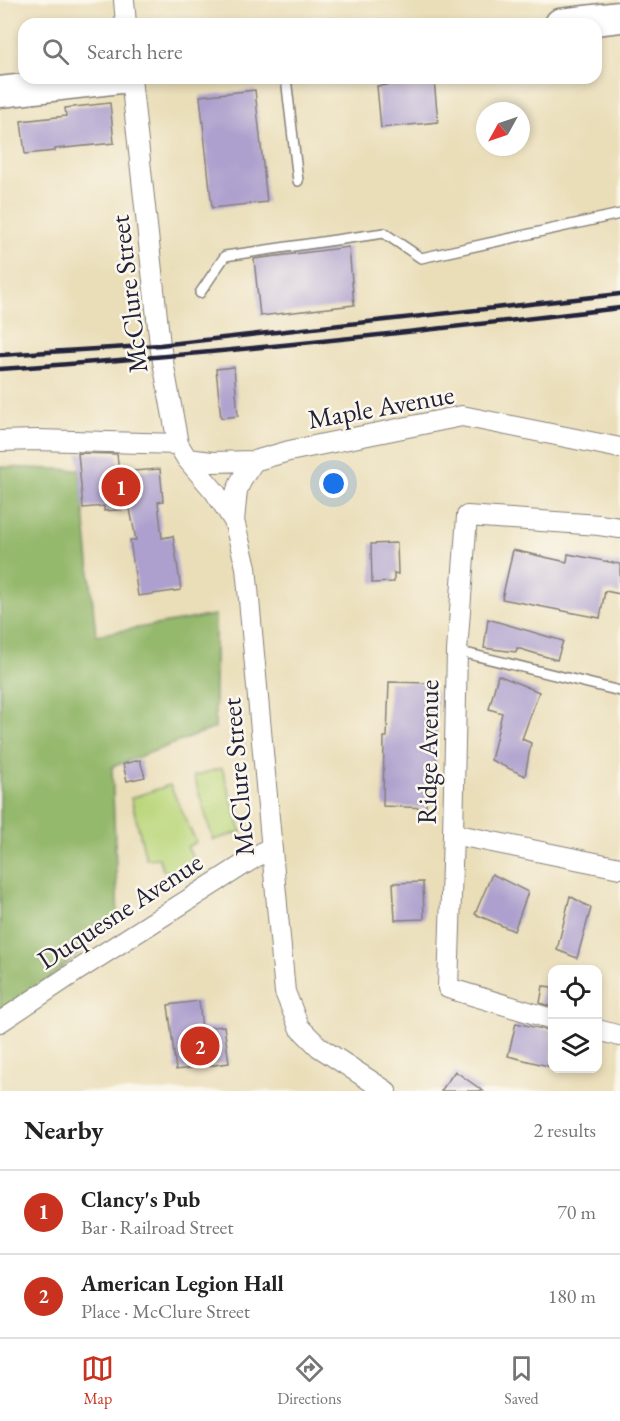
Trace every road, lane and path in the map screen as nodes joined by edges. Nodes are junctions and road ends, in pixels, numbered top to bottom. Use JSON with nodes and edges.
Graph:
{"nodes":[{"id":1,"x":123,"y":0,"type":"edge"},
{"id":2,"x":620,"y":17,"type":"edge"},
{"id":3,"x":125,"y":18,"type":"edge"},
{"id":4,"x":602,"y":19,"type":"edge"},
{"id":5,"x":69,"y":84,"type":"edge"},
{"id":6,"x":132,"y":84,"type":"edge"},
{"id":7,"x":287,"y":84,"type":"edge"},
{"id":8,"x":0,"y":92,"type":"edge"},
{"id":9,"x":298,"y":181,"type":"dead end"},
{"id":10,"x":620,"y":214,"type":"edge"},
{"id":11,"x":200,"y":293,"type":"dead end"},
{"id":12,"x":0,"y":441,"type":"edge"},
{"id":13,"x":620,"y":448,"type":"edge"},
{"id":14,"x":182,"y":451,"type":"junction"},
{"id":15,"x":254,"y":461,"type":"junction"},
{"id":16,"x":234,"y":520,"type":"junction"},
{"id":17,"x":620,"y":528,"type":"edge"},
{"id":18,"x":457,"y":651,"type":"junction"},
{"id":19,"x":620,"y":691,"type":"edge"},
{"id":20,"x":453,"y":834,"type":"junction"},
{"id":21,"x":271,"y":847,"type":"junction"},
{"id":22,"x":620,"y":868,"type":"edge"},
{"id":23,"x":548,"y":1018,"type":"edge"},
{"id":24,"x":0,"y":1022,"type":"edge"},
{"id":25,"x":602,"y":1031,"type":"edge"},
{"id":26,"x":620,"y":1036,"type":"edge"},
{"id":27,"x":386,"y":1091,"type":"edge"}],
"edges":[{"from":1,"to":3,"type":"street"},
{"from":2,"to":4,"type":"main road"},
{"from":5,"to":8,"type":"main road"},
{"from":6,"to":14,"type":"street","name":"McClure Street"},
{"from":7,"to":9,"type":"lane"},
{"from":10,"to":11,"type":"lane"},
{"from":12,"to":14,"type":"street","name":"Maple Avenue"},
{"from":13,"to":15,"type":"street","name":"Maple Avenue"},
{"from":14,"to":15,"type":"street","name":"Maple Avenue"},
{"from":14,"to":16,"type":"street","name":"McClure Street"},
{"from":15,"to":16,"type":"street","name":"McClure Street"},
{"from":16,"to":21,"type":"street","name":"McClure Street"},
{"from":17,"to":18,"type":"street","name":"Ridge Avenue"},
{"from":18,"to":19,"type":"lane"},
{"from":18,"to":20,"type":"street","name":"Ridge Avenue"},
{"from":20,"to":22,"type":"street"},
{"from":20,"to":23,"type":"street","name":"Ridge Avenue"},
{"from":21,"to":24,"type":"street","name":"Duquesne Avenue"},
{"from":21,"to":27,"type":"street","name":"McClure Street"},
{"from":25,"to":26,"type":"street"}]}
